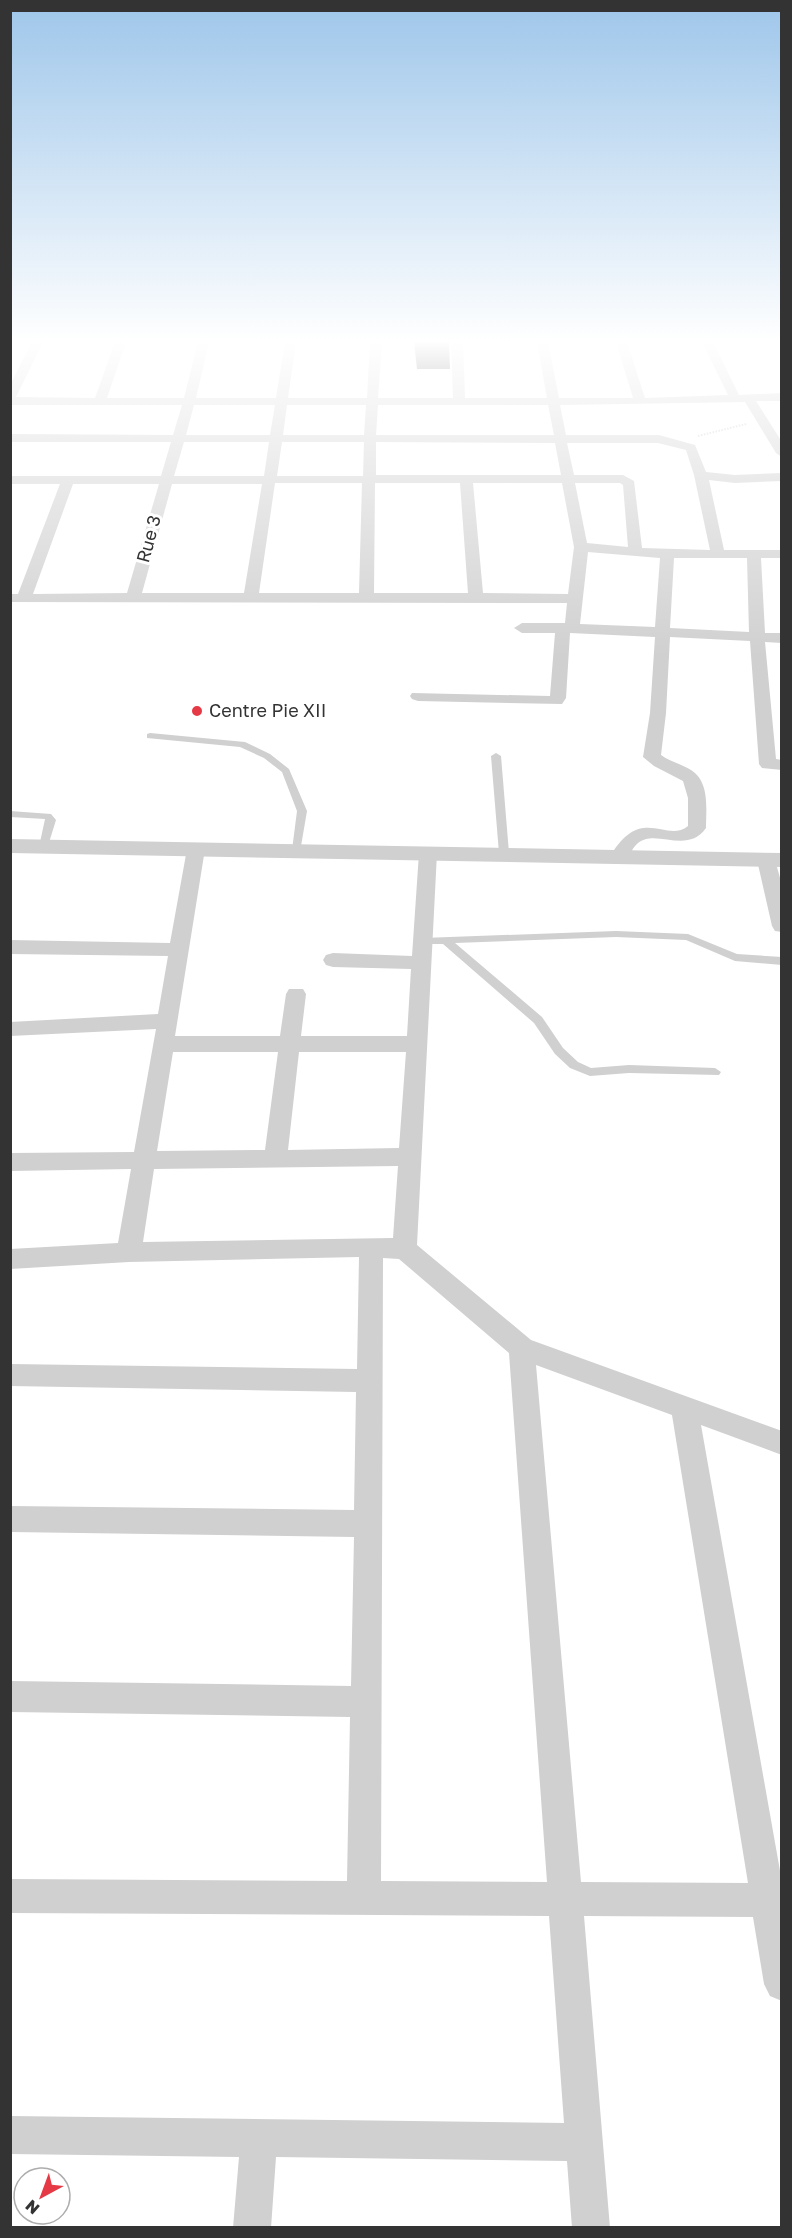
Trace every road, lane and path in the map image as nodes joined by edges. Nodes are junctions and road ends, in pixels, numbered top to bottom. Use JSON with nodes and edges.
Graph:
{"nodes":[{"id":1,"x":178,"y":446,"type":"edge"},
{"id":2,"x":275,"y":446,"type":"edge"},
{"id":3,"x":370,"y":446,"type":"edge"},
{"id":4,"x":561,"y":446,"type":"edge"},
{"id":5,"x":687,"y":446,"type":"edge"},
{"id":6,"x":702,"y":475,"type":"junction"},
{"id":7,"x":10,"y":480,"type":"edge"},
{"id":8,"x":68,"y":480,"type":"junction"},
{"id":9,"x":166,"y":480,"type":"junction"},
{"id":10,"x":268,"y":480,"type":"junction"},
{"id":11,"x":369,"y":480,"type":"junction"},
{"id":12,"x":466,"y":480,"type":"junction"},
{"id":13,"x":568,"y":480,"type":"junction"},
{"id":14,"x":778,"y":480,"type":"edge"},
{"id":15,"x":581,"y":547,"type":"junction"},
{"id":16,"x":635,"y":551,"type":"junction"},
{"id":17,"x":667,"y":554,"type":"junction"},
{"id":18,"x":718,"y":554,"type":"junction"},
{"id":19,"x":782,"y":554,"type":"edge"},
{"id":20,"x":754,"y":555,"type":"junction"},
{"id":21,"x":476,"y":597,"type":"junction"},
{"id":22,"x":17,"y":598,"type":"edge"},
{"id":23,"x":134,"y":598,"type":"junction"},
{"id":24,"x":251,"y":598,"type":"junction"},
{"id":25,"x":366,"y":598,"type":"junction"},
{"id":26,"x":576,"y":599,"type":"junction"},
{"id":27,"x":522,"y":628,"type":"dead end"},
{"id":28,"x":568,"y":628,"type":"junction"},
{"id":29,"x":661,"y":632,"type":"junction"},
{"id":30,"x":757,"y":637,"type":"junction"},
{"id":31,"x":782,"y":638,"type":"edge"},
{"id":32,"x":418,"y":696,"type":"dead end"},
{"id":33,"x":150,"y":735,"type":"dead end"},
{"id":34,"x":496,"y":756,"type":"dead end"},
{"id":35,"x":782,"y":765,"type":"edge"},
{"id":36,"x":10,"y":814,"type":"edge"},
{"id":37,"x":10,"y":846,"type":"edge"},
{"id":38,"x":44,"y":847,"type":"junction"},
{"id":39,"x":196,"y":849,"type":"junction"},
{"id":40,"x":297,"y":850,"type":"junction"},
{"id":41,"x":428,"y":853,"type":"junction"},
{"id":42,"x":504,"y":853,"type":"junction"},
{"id":43,"x":620,"y":855,"type":"junction"},
{"id":44,"x":774,"y":860,"type":"edge"},
{"id":45,"x":782,"y":926,"type":"edge"},
{"id":46,"x":445,"y":940,"type":"junction"},
{"id":47,"x":423,"y":941,"type":"junction"},
{"id":48,"x":10,"y":947,"type":"edge"},
{"id":49,"x":179,"y":950,"type":"junction"},
{"id":50,"x":333,"y":960,"type":"dead end"},
{"id":51,"x":782,"y":961,"type":"edge"},
{"id":52,"x":421,"y":963,"type":"junction"},
{"id":53,"x":296,"y":994,"type":"dead end"},
{"id":54,"x":167,"y":1021,"type":"junction"},
{"id":55,"x":10,"y":1029,"type":"edge"},
{"id":56,"x":163,"y":1044,"type":"junction"},
{"id":57,"x":290,"y":1044,"type":"junction"},
{"id":58,"x":417,"y":1044,"type":"junction"},
{"id":59,"x":715,"y":1072,"type":"dead end"},
{"id":60,"x":410,"y":1157,"type":"junction"},
{"id":61,"x":275,"y":1159,"type":"junction"},
{"id":62,"x":144,"y":1161,"type":"junction"},
{"id":63,"x":10,"y":1162,"type":"edge"},
{"id":64,"x":371,"y":1247,"type":"junction"},
{"id":65,"x":405,"y":1249,"type":"junction"},
{"id":66,"x":129,"y":1252,"type":"junction"},
{"id":67,"x":10,"y":1258,"type":"edge"},
{"id":68,"x":522,"y":1348,"type":"junction"},
{"id":69,"x":10,"y":1375,"type":"edge"},
{"id":70,"x":369,"y":1381,"type":"junction"},
{"id":71,"x":684,"y":1406,"type":"junction"},
{"id":72,"x":782,"y":1443,"type":"edge"},
{"id":73,"x":10,"y":1519,"type":"edge"},
{"id":74,"x":368,"y":1524,"type":"junction"},
{"id":75,"x":10,"y":1696,"type":"edge"},
{"id":76,"x":366,"y":1702,"type":"junction"},
{"id":77,"x":10,"y":1896,"type":"edge"},
{"id":78,"x":565,"y":1897,"type":"junction"},
{"id":79,"x":364,"y":1898,"type":"junction"},
{"id":80,"x":775,"y":1900,"type":"edge"},
{"id":81,"x":782,"y":1984,"type":"edge"},
{"id":82,"x":10,"y":2134,"type":"edge"},
{"id":83,"x":259,"y":2137,"type":"junction"},
{"id":84,"x":584,"y":2142,"type":"junction"},
{"id":85,"x":252,"y":2228,"type":"edge"},
{"id":86,"x":591,"y":2228,"type":"edge"}],
"edges":[{"from":1,"to":9,"type":"street","name":"Rue 3"},
{"from":2,"to":10,"type":"street"},
{"from":3,"to":11,"type":"street"},
{"from":4,"to":13,"type":"street"},
{"from":5,"to":6,"type":"street"},
{"from":6,"to":14,"type":"street"},
{"from":6,"to":18,"type":"street"},
{"from":7,"to":8,"type":"street"},
{"from":8,"to":9,"type":"street"},
{"from":8,"to":22,"type":"street"},
{"from":9,"to":10,"type":"street"},
{"from":9,"to":23,"type":"street","name":"Rue 3"},
{"from":10,"to":11,"type":"street"},
{"from":10,"to":24,"type":"street"},
{"from":11,"to":12,"type":"street"},
{"from":11,"to":25,"type":"street"},
{"from":12,"to":13,"type":"street"},
{"from":12,"to":21,"type":"street"},
{"from":13,"to":15,"type":"street"},
{"from":13,"to":16,"type":"street"},
{"from":15,"to":16,"type":"street"},
{"from":15,"to":26,"type":"street"},
{"from":16,"to":17,"type":"street"},
{"from":17,"to":18,"type":"street"},
{"from":17,"to":29,"type":"street"},
{"from":18,"to":20,"type":"street"},
{"from":19,"to":20,"type":"street"},
{"from":20,"to":30,"type":"street"},
{"from":21,"to":25,"type":"street"},
{"from":21,"to":26,"type":"street"},
{"from":22,"to":23,"type":"street"},
{"from":23,"to":24,"type":"street"},
{"from":24,"to":25,"type":"street"},
{"from":26,"to":28,"type":"street"},
{"from":27,"to":28,"type":"street"},
{"from":28,"to":29,"type":"street"},
{"from":28,"to":32,"type":"street"},
{"from":29,"to":30,"type":"street"},
{"from":29,"to":43,"type":"street"},
{"from":30,"to":31,"type":"street"},
{"from":30,"to":35,"type":"street"},
{"from":33,"to":40,"type":"lane"},
{"from":34,"to":42,"type":"lane"},
{"from":36,"to":38,"type":"lane"},
{"from":37,"to":38,"type":"street"},
{"from":38,"to":39,"type":"street"},
{"from":39,"to":40,"type":"street"},
{"from":39,"to":49,"type":"street"},
{"from":40,"to":41,"type":"street"},
{"from":41,"to":42,"type":"street"},
{"from":41,"to":47,"type":"street"},
{"from":42,"to":43,"type":"street"},
{"from":43,"to":44,"type":"street"},
{"from":44,"to":45,"type":"street"},
{"from":46,"to":47,"type":"lane"},
{"from":46,"to":51,"type":"lane"},
{"from":46,"to":59,"type":"lane"},
{"from":47,"to":52,"type":"street"},
{"from":48,"to":49,"type":"street"},
{"from":49,"to":54,"type":"street"},
{"from":50,"to":52,"type":"street"},
{"from":52,"to":58,"type":"street"},
{"from":53,"to":57,"type":"street"},
{"from":54,"to":55,"type":"street"},
{"from":54,"to":56,"type":"street"},
{"from":56,"to":57,"type":"street"},
{"from":56,"to":62,"type":"street"},
{"from":57,"to":58,"type":"street"},
{"from":57,"to":61,"type":"street"},
{"from":58,"to":60,"type":"street"},
{"from":60,"to":61,"type":"street"},
{"from":60,"to":65,"type":"street"},
{"from":61,"to":62,"type":"street"},
{"from":62,"to":63,"type":"street"},
{"from":62,"to":66,"type":"street"},
{"from":64,"to":65,"type":"street"},
{"from":64,"to":66,"type":"street"},
{"from":64,"to":70,"type":"street"},
{"from":65,"to":68,"type":"street"},
{"from":66,"to":67,"type":"street"},
{"from":68,"to":71,"type":"street"},
{"from":68,"to":78,"type":"street"},
{"from":69,"to":70,"type":"street"},
{"from":70,"to":74,"type":"street"},
{"from":71,"to":72,"type":"street"},
{"from":71,"to":80,"type":"street"},
{"from":73,"to":74,"type":"street"},
{"from":74,"to":76,"type":"street"},
{"from":75,"to":76,"type":"street"},
{"from":76,"to":79,"type":"street"},
{"from":77,"to":79,"type":"street"},
{"from":78,"to":79,"type":"street"},
{"from":78,"to":80,"type":"street"},
{"from":78,"to":84,"type":"street"},
{"from":80,"to":81,"type":"street"},
{"from":82,"to":83,"type":"street"},
{"from":83,"to":84,"type":"street"},
{"from":83,"to":85,"type":"street"},
{"from":84,"to":86,"type":"street"}]}
